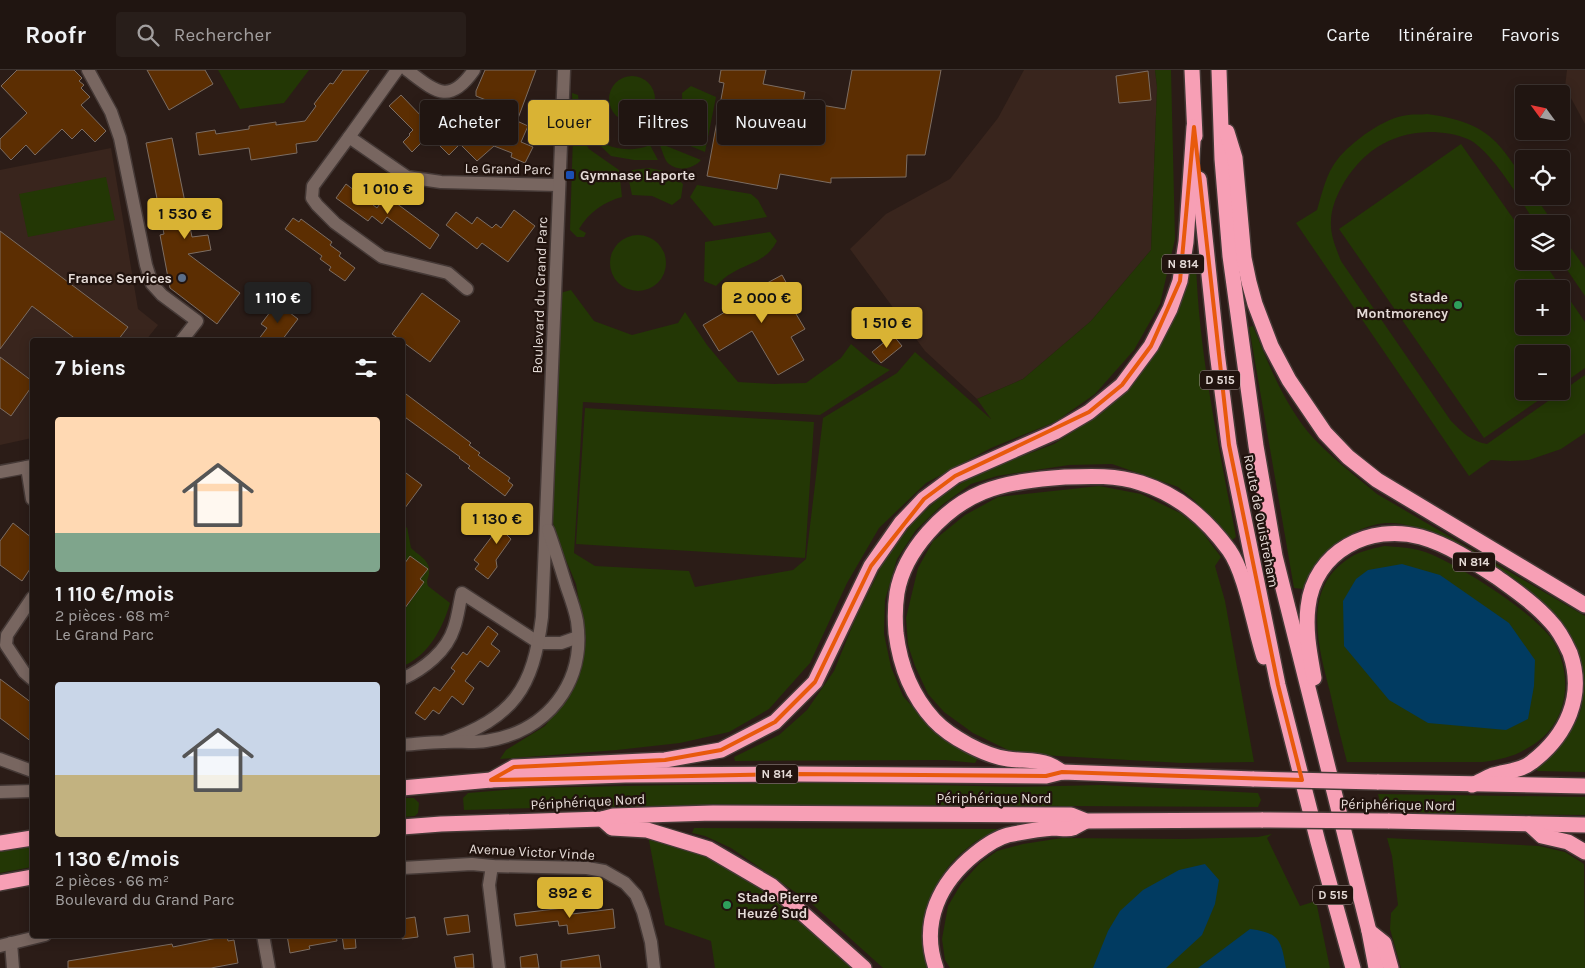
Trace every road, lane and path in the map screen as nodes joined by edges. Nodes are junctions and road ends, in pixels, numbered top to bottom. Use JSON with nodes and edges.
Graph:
{"nodes":[{"id":1,"x":88,"y":70,"type":"edge"},
{"id":2,"x":397,"y":70,"type":"edge"},
{"id":3,"x":407,"y":70,"type":"edge"},
{"id":4,"x":474,"y":70,"type":"edge"},
{"id":5,"x":564,"y":70,"type":"edge"},
{"id":6,"x":1192,"y":70,"type":"edge"},
{"id":7,"x":1219,"y":70,"type":"edge"},
{"id":8,"x":1220,"y":113,"type":"junction"},
{"id":9,"x":1194,"y":127,"type":"junction"},
{"id":10,"x":349,"y":137,"type":"junction"},
{"id":11,"x":559,"y":185,"type":"junction"},
{"id":12,"x":467,"y":289,"type":"dead end"},
{"id":13,"x":184,"y":338,"type":"edge"},
{"id":14,"x":30,"y":466,"type":"edge"},
{"id":15,"x":0,"y":472,"type":"edge"},
{"id":16,"x":546,"y":522,"type":"junction"},
{"id":17,"x":30,"y":601,"type":"edge"},
{"id":18,"x":1585,"y":606,"type":"edge"},
{"id":19,"x":578,"y":637,"type":"junction"},
{"id":20,"x":539,"y":643,"type":"junction"},
{"id":21,"x":30,"y":676,"type":"edge"},
{"id":22,"x":405,"y":677,"type":"edge"},
{"id":23,"x":1278,"y":685,"type":"junction"},
{"id":24,"x":1315,"y":720,"type":"junction"},
{"id":25,"x":444,"y":742,"type":"junction"},
{"id":26,"x":405,"y":745,"type":"edge"},
{"id":27,"x":0,"y":759,"type":"edge"},
{"id":28,"x":30,"y":770,"type":"edge"},
{"id":29,"x":1062,"y":772,"type":"junction"},
{"id":30,"x":491,"y":780,"type":"junction"},
{"id":31,"x":1472,"y":785,"type":"junction"},
{"id":32,"x":1585,"y":786,"type":"edge"},
{"id":33,"x":405,"y":788,"type":"edge"},
{"id":34,"x":0,"y":792,"type":"edge"},
{"id":35,"x":30,"y":792,"type":"edge"},
{"id":36,"x":602,"y":819,"type":"junction"},
{"id":37,"x":1086,"y":821,"type":"junction"},
{"id":38,"x":1529,"y":824,"type":"junction"},
{"id":39,"x":1585,"y":825,"type":"edge"},
{"id":40,"x":405,"y":827,"type":"edge"},
{"id":41,"x":30,"y":838,"type":"edge"},
{"id":42,"x":0,"y":843,"type":"edge"},
{"id":43,"x":1585,"y":852,"type":"edge"},
{"id":44,"x":492,"y":866,"type":"junction"},
{"id":45,"x":405,"y":868,"type":"edge"},
{"id":46,"x":30,"y":877,"type":"edge"},
{"id":47,"x":0,"y":883,"type":"edge"},
{"id":48,"x":1369,"y":930,"type":"junction"},
{"id":49,"x":32,"y":938,"type":"edge"},
{"id":50,"x":264,"y":938,"type":"edge"},
{"id":51,"x":5,"y":944,"type":"edge"},
{"id":52,"x":1348,"y":948,"type":"junction"},
{"id":53,"x":13,"y":968,"type":"edge"},
{"id":54,"x":269,"y":968,"type":"edge"},
{"id":55,"x":499,"y":968,"type":"edge"},
{"id":56,"x":654,"y":968,"type":"edge"},
{"id":57,"x":864,"y":968,"type":"edge"},
{"id":58,"x":936,"y":968,"type":"edge"},
{"id":59,"x":1341,"y":968,"type":"edge"},
{"id":60,"x":1353,"y":968,"type":"edge"},
{"id":61,"x":1376,"y":968,"type":"edge"},
{"id":62,"x":1391,"y":968,"type":"edge"}],
"edges":[{"from":1,"to":13,"type":"street"},
{"from":2,"to":10,"type":"street"},
{"from":3,"to":4,"type":"street"},
{"from":5,"to":11,"type":"street","name":"Boulevard du Grand Parc"},
{"from":6,"to":9,"type":"highway","name":"Route de Ouistreham","number":"D 515"},
{"from":7,"to":8,"type":"highway","name":"Route de Ouistreham","number":"D 515"},
{"from":8,"to":18,"type":"highway","number":"N 814"},
{"from":8,"to":24,"type":"highway","name":"Route de Ouistreham","number":"D 515"},
{"from":9,"to":23,"type":"highway","name":"Route de Ouistreham","number":"D 515"},
{"from":9,"to":30,"type":"highway","number":"N 814"},
{"from":10,"to":11,"type":"street","name":"Le Grand Parc"},
{"from":10,"to":12,"type":"street"},
{"from":11,"to":16,"type":"street","name":"Boulevard du Grand Parc"},
{"from":14,"to":15,"type":"street"},
{"from":16,"to":19,"type":"street","name":"Boulevard du Grand Parc"},
{"from":16,"to":20,"type":"street","name":"Boulevard du Grand Parc"},
{"from":17,"to":21,"type":"street"},
{"from":19,"to":20,"type":"street"},
{"from":19,"to":25,"type":"street","name":"Boulevard du Grand Parc"},
{"from":20,"to":22,"type":"street"},
{"from":20,"to":25,"type":"street","name":"Boulevard du Grand Parc"},
{"from":23,"to":29,"type":"highway","number":"N 814"},
{"from":23,"to":52,"type":"highway","name":"Route de Ouistreham","number":"D 515"},
{"from":24,"to":31,"type":"highway","number":"N 814"},
{"from":24,"to":48,"type":"highway","name":"Route de Ouistreham","number":"D 515"},
{"from":25,"to":26,"type":"street","name":"Boulevard du Grand Parc"},
{"from":27,"to":28,"type":"street"},
{"from":29,"to":30,"type":"highway","name":"Périphérique Nord","number":"N 814"},
{"from":29,"to":31,"type":"highway","name":"Périphérique Nord","number":"N 814","bridge":true},
{"from":30,"to":33,"type":"highway","name":"Périphérique Nord","number":"N 814"},
{"from":31,"to":32,"type":"highway","name":"Périphérique Nord","number":"N 814"},
{"from":34,"to":35,"type":"street"},
{"from":36,"to":37,"type":"highway","name":"Périphérique Nord"},
{"from":36,"to":40,"type":"highway","name":"Périphérique Nord"},
{"from":36,"to":57,"type":"highway"},
{"from":37,"to":38,"type":"highway","name":"Périphérique Nord","bridge":true},
{"from":37,"to":58,"type":"highway"},
{"from":38,"to":39,"type":"highway","name":"Périphérique Nord"},
{"from":38,"to":43,"type":"highway"},
{"from":41,"to":42,"type":"highway"},
{"from":44,"to":45,"type":"street","name":"Avenue Victor Vinde"},
{"from":44,"to":55,"type":"street"},
{"from":44,"to":56,"type":"street","name":"Avenue Victor Vinde"},
{"from":46,"to":47,"type":"highway"},
{"from":48,"to":61,"type":"highway","name":"Route de Ouistreham","number":"D 515"},
{"from":48,"to":62,"type":"highway"},
{"from":49,"to":51,"type":"street"},
{"from":50,"to":54,"type":"street"},
{"from":51,"to":53,"type":"street"},
{"from":52,"to":59,"type":"highway"},
{"from":52,"to":60,"type":"highway","name":"Route de Ouistreham","number":"D 515"}]}
